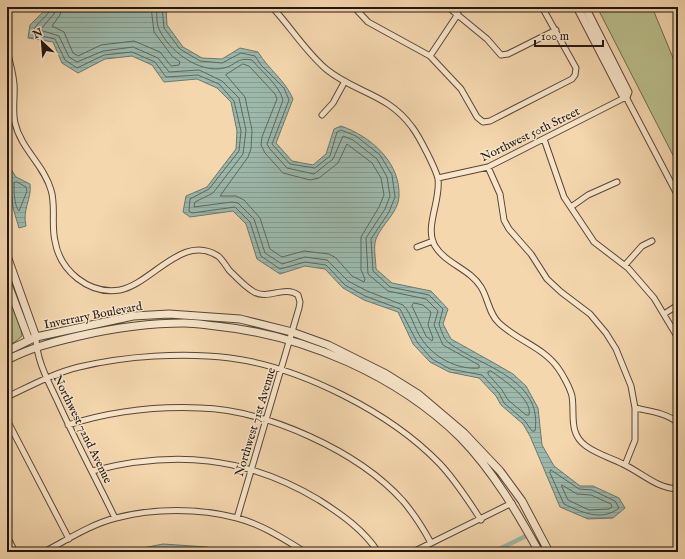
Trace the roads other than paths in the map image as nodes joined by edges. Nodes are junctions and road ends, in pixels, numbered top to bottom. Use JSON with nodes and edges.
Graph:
{"nodes":[{"id":1,"x":272,"y":7,"type":"edge"},
{"id":2,"x":354,"y":7,"type":"edge"},
{"id":3,"x":448,"y":7,"type":"edge"},
{"id":4,"x":542,"y":7,"type":"edge"},
{"id":5,"x":577,"y":7,"type":"edge"},
{"id":6,"x":584,"y":7,"type":"edge"},
{"id":7,"x":458,"y":14,"type":"junction"},
{"id":8,"x":556,"y":30,"type":"junction"},
{"id":9,"x":7,"y":52,"type":"edge"},
{"id":10,"x":430,"y":56,"type":"junction"},
{"id":11,"x":345,"y":81,"type":"junction"},
{"id":12,"x":626,"y":97,"type":"junction"},
{"id":13,"x":322,"y":115,"type":"dead end"},
{"id":14,"x":544,"y":139,"type":"junction"},
{"id":15,"x":488,"y":167,"type":"junction"},
{"id":16,"x":438,"y":178,"type":"junction"},
{"id":17,"x":617,"y":182,"type":"dead end"},
{"id":18,"x":678,"y":196,"type":"edge"},
{"id":19,"x":571,"y":207,"type":"junction"},
{"id":20,"x":433,"y":241,"type":"junction"},
{"id":21,"x":652,"y":241,"type":"dead end"},
{"id":22,"x":417,"y":247,"type":"dead end"},
{"id":23,"x":7,"y":256,"type":"edge"},
{"id":24,"x":624,"y":265,"type":"junction"},
{"id":25,"x":7,"y":282,"type":"edge"},
{"id":26,"x":678,"y":305,"type":"edge"},
{"id":27,"x":664,"y":314,"type":"junction"},
{"id":28,"x":292,"y":332,"type":"junction"},
{"id":29,"x":36,"y":337,"type":"junction"},
{"id":30,"x":678,"y":338,"type":"edge"},
{"id":31,"x":29,"y":340,"type":"junction"},
{"id":32,"x":290,"y":340,"type":"junction"},
{"id":33,"x":36,"y":346,"type":"junction"},
{"id":34,"x":7,"y":351,"type":"edge"},
{"id":35,"x":7,"y":360,"type":"edge"},
{"id":36,"x":281,"y":371,"type":"junction"},
{"id":37,"x":46,"y":378,"type":"junction"},
{"id":38,"x":7,"y":397,"type":"edge"},
{"id":39,"x":634,"y":408,"type":"junction"},
{"id":40,"x":7,"y":420,"type":"edge"},
{"id":41,"x":267,"y":421,"type":"junction"},
{"id":42,"x":678,"y":422,"type":"edge"},
{"id":43,"x":68,"y":425,"type":"junction"},
{"id":44,"x":625,"y":465,"type":"junction"},
{"id":45,"x":251,"y":469,"type":"junction"},
{"id":46,"x":92,"y":472,"type":"junction"},
{"id":47,"x":678,"y":489,"type":"edge"},
{"id":48,"x":512,"y":503,"type":"junction"},
{"id":49,"x":115,"y":518,"type":"junction"},
{"id":50,"x":237,"y":518,"type":"junction"},
{"id":51,"x":481,"y":520,"type":"junction"},
{"id":52,"x":7,"y":536,"type":"edge"},
{"id":53,"x":68,"y":539,"type":"junction"},
{"id":54,"x":431,"y":543,"type":"junction"},
{"id":55,"x":15,"y":552,"type":"edge"},
{"id":56,"x":44,"y":552,"type":"edge"},
{"id":57,"x":305,"y":552,"type":"edge"},
{"id":58,"x":378,"y":552,"type":"edge"},
{"id":59,"x":413,"y":552,"type":"edge"},
{"id":60,"x":539,"y":552,"type":"edge"},
{"id":61,"x":549,"y":552,"type":"edge"}],
"edges":[{"from":1,"to":11,"type":"street"},
{"from":2,"to":10,"type":"street"},
{"from":3,"to":7,"type":"street"},
{"from":4,"to":8,"type":"street"},
{"from":5,"to":12,"type":"street"},
{"from":6,"to":12,"type":"street"},
{"from":7,"to":8,"type":"street"},
{"from":7,"to":10,"type":"street"},
{"from":8,"to":10,"type":"street"},
{"from":9,"to":28,"type":"street","name":"Northwest 71st Avenue"},
{"from":11,"to":13,"type":"street"},
{"from":11,"to":16,"type":"street"},
{"from":12,"to":14,"type":"street","name":"Northwest 50th Street"},
{"from":12,"to":18,"type":"street"},
{"from":14,"to":15,"type":"street","name":"Northwest 50th Street"},
{"from":14,"to":19,"type":"street"},
{"from":15,"to":16,"type":"street","name":"Northwest 50th Street"},
{"from":15,"to":39,"type":"street"},
{"from":16,"to":20,"type":"street"},
{"from":17,"to":19,"type":"street"},
{"from":19,"to":24,"type":"street"},
{"from":20,"to":22,"type":"street"},
{"from":20,"to":44,"type":"street"},
{"from":21,"to":24,"type":"street"},
{"from":23,"to":29,"type":"street"},
{"from":24,"to":27,"type":"street"},
{"from":25,"to":31,"type":"street"},
{"from":26,"to":27,"type":"street"},
{"from":27,"to":30,"type":"street"},
{"from":28,"to":29,"type":"street","name":"Inverrary Boulevard"},
{"from":28,"to":32,"type":"street","name":"Northwest 71st Avenue"},
{"from":28,"to":61,"type":"street","name":"Inverrary Boulevard"},
{"from":29,"to":31,"type":"street","name":"Inverrary Boulevard"},
{"from":29,"to":33,"type":"street","name":"Northwest 72nd Avenue"},
{"from":31,"to":33,"type":"street"},
{"from":31,"to":34,"type":"street","name":"Inverrary Boulevard"},
{"from":32,"to":33,"type":"street","name":"Inverrary Boulevard"},
{"from":32,"to":36,"type":"street","name":"Northwest 71st Avenue"},
{"from":32,"to":48,"type":"street","name":"Inverrary Boulevard"},
{"from":33,"to":35,"type":"street","name":"Inverrary Boulevard"},
{"from":33,"to":37,"type":"street","name":"Northwest 72nd Avenue"},
{"from":36,"to":37,"type":"street"},
{"from":36,"to":41,"type":"street","name":"Northwest 71st Avenue"},
{"from":36,"to":51,"type":"street"},
{"from":37,"to":38,"type":"street"},
{"from":37,"to":43,"type":"street","name":"Northwest 72nd Avenue"},
{"from":39,"to":42,"type":"street"},
{"from":39,"to":44,"type":"street"},
{"from":40,"to":53,"type":"street"},
{"from":41,"to":43,"type":"street"},
{"from":41,"to":45,"type":"street","name":"Northwest 71st Avenue"},
{"from":41,"to":54,"type":"street"},
{"from":43,"to":46,"type":"street","name":"Northwest 72nd Avenue"},
{"from":44,"to":47,"type":"street"},
{"from":45,"to":46,"type":"street"},
{"from":45,"to":50,"type":"street","name":"Northwest 71st Avenue"},
{"from":45,"to":58,"type":"street"},
{"from":46,"to":49,"type":"street","name":"Northwest 72nd Avenue"},
{"from":48,"to":51,"type":"street"},
{"from":48,"to":60,"type":"street","name":"Inverrary Boulevard"},
{"from":49,"to":50,"type":"street"},
{"from":49,"to":53,"type":"street"},
{"from":50,"to":57,"type":"street"},
{"from":51,"to":54,"type":"street"},
{"from":52,"to":55,"type":"street"},
{"from":53,"to":56,"type":"street"},
{"from":54,"to":59,"type":"street"}]}
